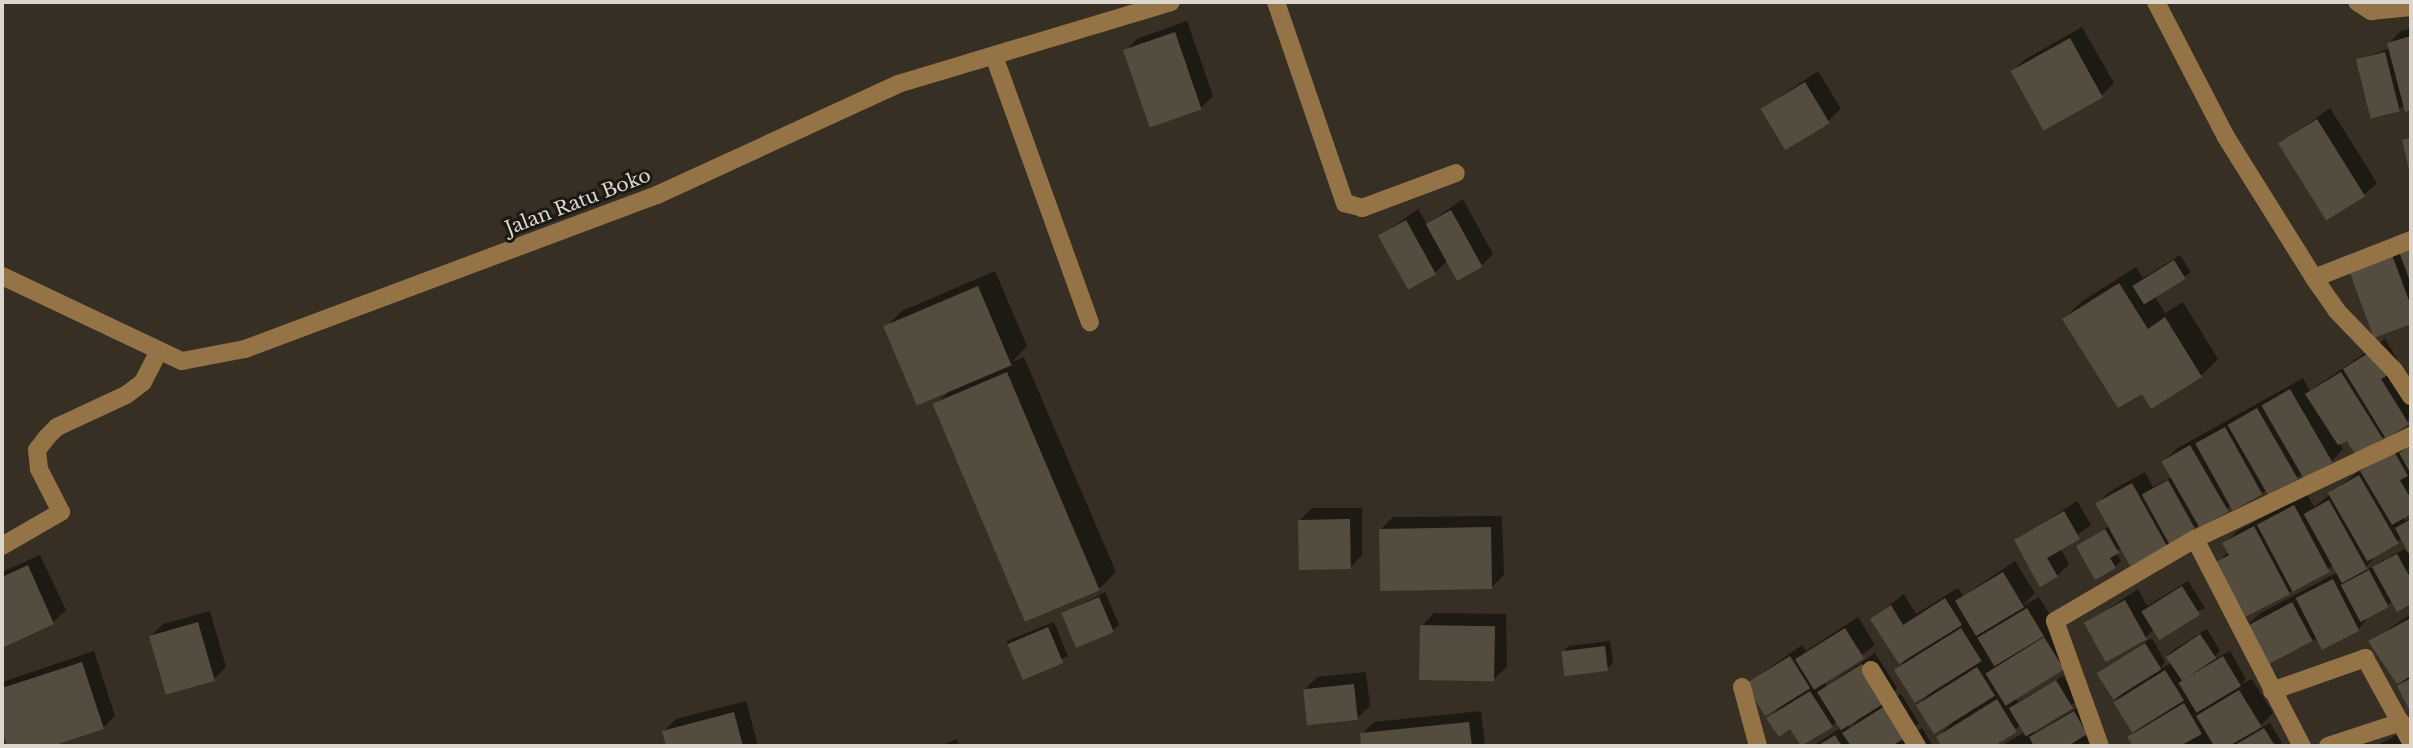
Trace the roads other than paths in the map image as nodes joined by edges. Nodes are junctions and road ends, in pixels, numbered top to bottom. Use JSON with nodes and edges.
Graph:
{"nodes":[{"id":1,"x":1171,"y":2,"type":"edge"},
{"id":2,"x":1276,"y":2,"type":"edge"},
{"id":3,"x":2156,"y":2,"type":"edge"},
{"id":4,"x":2357,"y":2,"type":"edge"},
{"id":5,"x":2411,"y":7,"type":"edge"},
{"id":6,"x":995,"y":56,"type":"junction"},
{"id":7,"x":1457,"y":173,"type":"dead end"},
{"id":8,"x":2411,"y":240,"type":"edge"},
{"id":9,"x":2,"y":276,"type":"edge"},
{"id":10,"x":2314,"y":278,"type":"junction"},
{"id":11,"x":1090,"y":322,"type":"dead end"},
{"id":12,"x":159,"y":351,"type":"junction"},
{"id":13,"x":2411,"y":396,"type":"edge"},
{"id":14,"x":2411,"y":436,"type":"edge"},
{"id":15,"x":2195,"y":539,"type":"junction"},
{"id":16,"x":2,"y":546,"type":"edge"},
{"id":17,"x":1871,"y":670,"type":"dead end"},
{"id":18,"x":1742,"y":688,"type":"dead end"},
{"id":19,"x":2272,"y":691,"type":"junction"},
{"id":20,"x":2401,"y":722,"type":"junction"},
{"id":21,"x":2411,"y":742,"type":"edge"},
{"id":22,"x":1758,"y":746,"type":"edge"},
{"id":23,"x":1917,"y":746,"type":"edge"},
{"id":24,"x":2100,"y":746,"type":"edge"},
{"id":25,"x":2302,"y":746,"type":"edge"},
{"id":26,"x":2328,"y":746,"type":"edge"}],
"edges":[{"from":1,"to":6,"type":"street","name":"Jalan Ratu Boko"},
{"from":2,"to":7,"type":"street"},
{"from":3,"to":10,"type":"street"},
{"from":4,"to":5,"type":"street"},
{"from":6,"to":11,"type":"street"},
{"from":6,"to":12,"type":"street","name":"Jalan Ratu Boko"},
{"from":8,"to":10,"type":"street"},
{"from":9,"to":12,"type":"street","name":"Jalan Ratu Boko"},
{"from":10,"to":13,"type":"street"},
{"from":12,"to":16,"type":"street"},
{"from":14,"to":15,"type":"street"},
{"from":15,"to":19,"type":"street"},
{"from":15,"to":24,"type":"street"},
{"from":17,"to":23,"type":"street"},
{"from":18,"to":22,"type":"street"},
{"from":19,"to":20,"type":"street"},
{"from":19,"to":25,"type":"street"},
{"from":20,"to":21,"type":"street"},
{"from":20,"to":26,"type":"street"}]}
